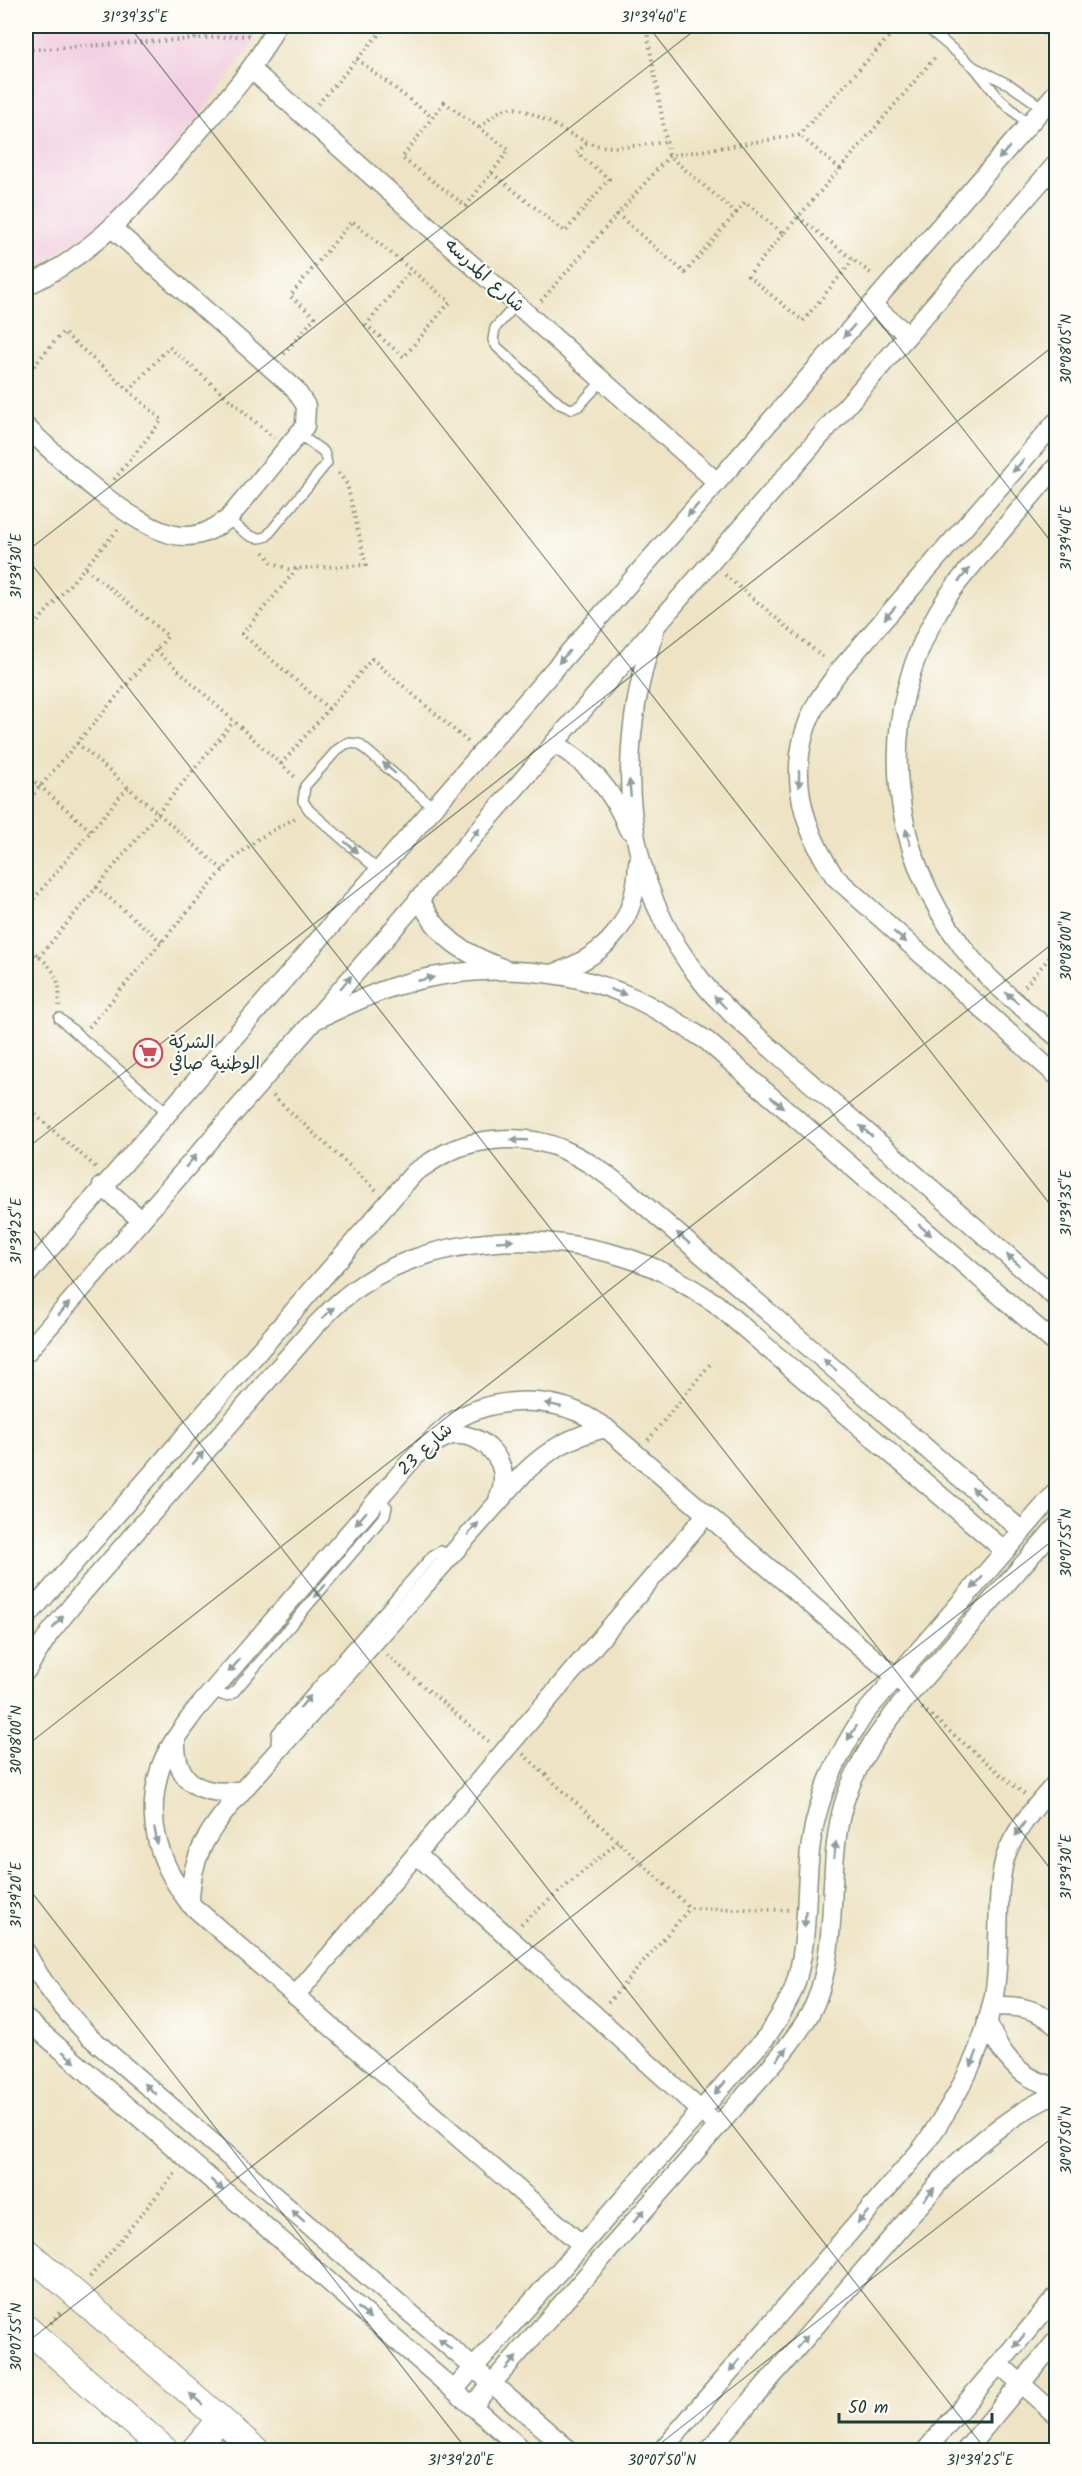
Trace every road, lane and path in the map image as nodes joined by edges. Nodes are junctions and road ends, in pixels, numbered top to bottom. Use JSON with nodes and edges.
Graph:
{"nodes":[{"id":1,"x":195,"y":26,"type":"edge"},
{"id":2,"x":386,"y":26,"type":"edge"},
{"id":3,"x":646,"y":26,"type":"edge"},
{"id":4,"x":759,"y":26,"type":"edge"},
{"id":5,"x":769,"y":26,"type":"edge"},
{"id":6,"x":899,"y":26,"type":"edge"},
{"id":7,"x":925,"y":26,"type":"edge"},
{"id":8,"x":961,"y":26,"type":"edge"},
{"id":9,"x":1035,"y":26,"type":"edge"},
{"id":10,"x":274,"y":30,"type":"edge"},
{"id":11,"x":196,"y":39,"type":"junction"},
{"id":12,"x":946,"y":43,"type":"junction"},
{"id":13,"x":1056,"y":44,"type":"edge"},
{"id":14,"x":26,"y":50,"type":"edge"},
{"id":15,"x":357,"y":59,"type":"junction"},
{"id":16,"x":974,"y":67,"type":"junction"},
{"id":17,"x":251,"y":69,"type":"junction"},
{"id":18,"x":1056,"y":93,"type":"edge"},
{"id":19,"x":1043,"y":108,"type":"junction"},
{"id":20,"x":432,"y":117,"type":"junction"},
{"id":21,"x":306,"y":118,"type":"junction"},
{"id":22,"x":1029,"y":125,"type":"junction"},
{"id":23,"x":480,"y":128,"type":"junction"},
{"id":24,"x":799,"y":135,"type":"junction"},
{"id":25,"x":586,"y":142,"type":"junction"},
{"id":26,"x":666,"y":142,"type":"junction"},
{"id":27,"x":669,"y":156,"type":"junction"},
{"id":28,"x":1056,"y":164,"type":"edge"},
{"id":29,"x":840,"y":169,"type":"junction"},
{"id":30,"x":492,"y":172,"type":"junction"},
{"id":31,"x":736,"y":213,"type":"junction"},
{"id":32,"x":617,"y":214,"type":"junction"},
{"id":33,"x":798,"y":217,"type":"junction"},
{"id":34,"x":112,"y":228,"type":"junction"},
{"id":35,"x":783,"y":234,"type":"junction"},
{"id":36,"x":853,"y":260,"type":"junction"},
{"id":37,"x":411,"y":270,"type":"junction"},
{"id":38,"x":26,"y":286,"type":"edge"},
{"id":39,"x":887,"y":287,"type":"junction"},
{"id":40,"x":872,"y":305,"type":"junction"},
{"id":41,"x":522,"y":310,"type":"junction"},
{"id":42,"x":908,"y":335,"type":"junction"},
{"id":43,"x":272,"y":369,"type":"junction"},
{"id":44,"x":26,"y":375,"type":"edge"},
{"id":45,"x":602,"y":381,"type":"junction"},
{"id":46,"x":129,"y":391,"type":"junction"},
{"id":47,"x":1056,"y":422,"type":"edge"},
{"id":48,"x":26,"y":427,"type":"edge"},
{"id":49,"x":300,"y":435,"type":"junction"},
{"id":50,"x":287,"y":450,"type":"junction"},
{"id":51,"x":327,"y":459,"type":"junction"},
{"id":52,"x":1056,"y":467,"type":"edge"},
{"id":53,"x":717,"y":482,"type":"junction"},
{"id":54,"x":103,"y":494,"type":"junction"},
{"id":55,"x":131,"y":514,"type":"junction"},
{"id":56,"x":228,"y":519,"type":"junction"},
{"id":57,"x":260,"y":540,"type":"junction"},
{"id":58,"x":710,"y":563,"type":"junction"},
{"id":59,"x":84,"y":567,"type":"junction"},
{"id":60,"x":297,"y":569,"type":"junction"},
{"id":61,"x":656,"y":625,"type":"junction"},
{"id":62,"x":26,"y":635,"type":"edge"},
{"id":63,"x":156,"y":650,"type":"junction"},
{"id":64,"x":839,"y":671,"type":"junction"},
{"id":65,"x":329,"y":709,"type":"junction"},
{"id":66,"x":234,"y":721,"type":"junction"},
{"id":67,"x":77,"y":743,"type":"junction"},
{"id":68,"x":554,"y":743,"type":"junction"},
{"id":69,"x":481,"y":752,"type":"junction"},
{"id":70,"x":281,"y":764,"type":"junction"},
{"id":71,"x":26,"y":774,"type":"edge"},
{"id":72,"x":40,"y":786,"type":"junction"},
{"id":73,"x":305,"y":786,"type":"junction"},
{"id":74,"x":128,"y":788,"type":"junction"},
{"id":75,"x":26,"y":803,"type":"edge"},
{"id":76,"x":433,"y":807,"type":"junction"},
{"id":77,"x":309,"y":810,"type":"junction"},
{"id":78,"x":158,"y":813,"type":"junction"},
{"id":79,"x":91,"y":831,"type":"junction"},
{"id":80,"x":638,"y":855,"type":"junction"},
{"id":81,"x":223,"y":870,"type":"junction"},
{"id":82,"x":378,"y":870,"type":"junction"},
{"id":83,"x":96,"y":888,"type":"junction"},
{"id":84,"x":419,"y":898,"type":"junction"},
{"id":85,"x":26,"y":908,"type":"edge"},
{"id":86,"x":162,"y":942,"type":"junction"},
{"id":87,"x":26,"y":946,"type":"edge"},
{"id":88,"x":1056,"y":950,"type":"edge"},
{"id":89,"x":39,"y":957,"type":"junction"},
{"id":90,"x":510,"y":971,"type":"junction"},
{"id":91,"x":550,"y":974,"type":"junction"},
{"id":92,"x":1014,"y":999,"type":"junction"},
{"id":93,"x":59,"y":1018,"type":"joint"},
{"id":94,"x":312,"y":1021,"type":"junction"},
{"id":95,"x":1056,"y":1036,"type":"edge"},
{"id":96,"x":80,"y":1037,"type":"junction"},
{"id":97,"x":1056,"y":1075,"type":"edge"},
{"id":98,"x":258,"y":1083,"type":"junction"},
{"id":99,"x":26,"y":1107,"type":"edge"},
{"id":100,"x":167,"y":1112,"type":"junction"},
{"id":101,"x":105,"y":1182,"type":"junction"},
{"id":102,"x":388,"y":1201,"type":"junction"},
{"id":103,"x":140,"y":1219,"type":"junction"},
{"id":104,"x":26,"y":1276,"type":"edge"},
{"id":105,"x":1056,"y":1299,"type":"edge"},
{"id":106,"x":1056,"y":1344,"type":"edge"},
{"id":107,"x":26,"y":1353,"type":"edge"},
{"id":108,"x":712,"y":1362,"type":"dead end"},
{"id":109,"x":606,"y":1428,"type":"junction"},
{"id":110,"x":636,"y":1454,"type":"junction"},
{"id":111,"x":416,"y":1455,"type":"junction"},
{"id":112,"x":161,"y":1461,"type":"junction"},
{"id":113,"x":182,"y":1477,"type":"junction"},
{"id":114,"x":1056,"y":1492,"type":"edge"},
{"id":115,"x":498,"y":1500,"type":"junction"},
{"id":116,"x":706,"y":1515,"type":"junction"},
{"id":117,"x":1056,"y":1527,"type":"edge"},
{"id":118,"x":1022,"y":1531,"type":"junction"},
{"id":119,"x":1005,"y":1551,"type":"junction"},
{"id":120,"x":450,"y":1555,"type":"junction"},
{"id":121,"x":26,"y":1618,"type":"edge"},
{"id":122,"x":373,"y":1643,"type":"junction"},
{"id":123,"x":26,"y":1671,"type":"edge"},
{"id":124,"x":895,"y":1678,"type":"junction"},
{"id":125,"x":910,"y":1694,"type":"junction"},
{"id":126,"x":176,"y":1738,"type":"junction"},
{"id":127,"x":280,"y":1748,"type":"junction"},
{"id":128,"x":507,"y":1748,"type":"junction"},
{"id":129,"x":1056,"y":1784,"type":"edge"},
{"id":130,"x":243,"y":1790,"type":"junction"},
{"id":131,"x":1038,"y":1806,"type":"junction"},
{"id":132,"x":618,"y":1842,"type":"junction"},
{"id":133,"x":416,"y":1854,"type":"junction"},
{"id":134,"x":190,"y":1904,"type":"junction"},
{"id":135,"x":690,"y":1908,"type":"junction"},
{"id":136,"x":806,"y":1910,"type":"junction"},
{"id":137,"x":507,"y":1936,"type":"junction"},
{"id":138,"x":26,"y":1952,"type":"edge"},
{"id":139,"x":295,"y":1996,"type":"junction"},
{"id":140,"x":989,"y":2013,"type":"junction"},
{"id":141,"x":596,"y":2016,"type":"junction"},
{"id":142,"x":26,"y":2019,"type":"edge"},
{"id":143,"x":1056,"y":2025,"type":"edge"},
{"id":144,"x":1056,"y":2085,"type":"edge"},
{"id":145,"x":1056,"y":2094,"type":"edge"},
{"id":146,"x":701,"y":2110,"type":"junction"},
{"id":147,"x":718,"y":2126,"type":"junction"},
{"id":148,"x":187,"y":2159,"type":"junction"},
{"id":149,"x":582,"y":2245,"type":"junction"},
{"id":150,"x":26,"y":2251,"type":"edge"},
{"id":151,"x":76,"y":2294,"type":"junction"},
{"id":152,"x":1056,"y":2296,"type":"edge"},
{"id":153,"x":32,"y":2333,"type":"edge"},
{"id":154,"x":1056,"y":2342,"type":"edge"},
{"id":155,"x":999,"y":2364,"type":"junction"},
{"id":156,"x":474,"y":2368,"type":"junction"},
{"id":157,"x":492,"y":2384,"type":"junction"},
{"id":158,"x":1022,"y":2384,"type":"junction"},
{"id":159,"x":454,"y":2390,"type":"junction"},
{"id":160,"x":472,"y":2406,"type":"junction"},
{"id":161,"x":1056,"y":2415,"type":"edge"},
{"id":162,"x":220,"y":2419,"type":"junction"},
{"id":163,"x":165,"y":2451,"type":"edge"},
{"id":164,"x":194,"y":2451,"type":"edge"},
{"id":165,"x":256,"y":2451,"type":"edge"},
{"id":166,"x":523,"y":2451,"type":"edge"},
{"id":167,"x":569,"y":2451,"type":"edge"},
{"id":168,"x":662,"y":2451,"type":"edge"},
{"id":169,"x":709,"y":2451,"type":"edge"},
{"id":170,"x":926,"y":2451,"type":"edge"},
{"id":171,"x":966,"y":2451,"type":"edge"}],
"edges":[{"from":1,"to":11,"type":"path"},
{"from":2,"to":15,"type":"path"},
{"from":3,"to":26,"type":"path"},
{"from":4,"to":5,"type":"path"},
{"from":6,"to":24,"type":"path"},
{"from":7,"to":12,"type":"lane"},
{"from":8,"to":12,"type":"path"},
{"from":9,"to":13,"type":"path"},
{"from":10,"to":11,"type":"path"},
{"from":10,"to":17,"type":"street"},
{"from":11,"to":14,"type":"path"},
{"from":12,"to":16,"type":"lane"},
{"from":12,"to":29,"type":"path"},
{"from":15,"to":20,"type":"path"},
{"from":15,"to":21,"type":"path"},
{"from":16,"to":19,"type":"lane"},
{"from":16,"to":22,"type":"lane"},
{"from":17,"to":21,"type":"street","name":"شارع المدرسه"},
{"from":17,"to":34,"type":"street"},
{"from":18,"to":19,"type":"street"},
{"from":19,"to":22,"type":"street"},
{"from":20,"to":23,"type":"path"},
{"from":20,"to":30,"type":"path"},
{"from":21,"to":41,"type":"street","name":"شارع المدرسه"},
{"from":22,"to":39,"type":"street","one_way":true},
{"from":23,"to":25,"type":"path"},
{"from":23,"to":30,"type":"path"},
{"from":24,"to":27,"type":"path"},
{"from":24,"to":29,"type":"path"},
{"from":25,"to":26,"type":"path"},
{"from":25,"to":30,"type":"path"},
{"from":26,"to":27,"type":"path"},
{"from":27,"to":31,"type":"path"},
{"from":27,"to":32,"type":"path"},
{"from":28,"to":42,"type":"street"},
{"from":29,"to":33,"type":"path"},
{"from":31,"to":32,"type":"path"},
{"from":31,"to":35,"type":"path"},
{"from":32,"to":41,"type":"path"},
{"from":33,"to":35,"type":"path"},
{"from":33,"to":36,"type":"path"},
{"from":34,"to":38,"type":"street"},
{"from":34,"to":43,"type":"street"},
{"from":35,"to":36,"type":"path"},
{"from":36,"to":39,"type":"path"},
{"from":37,"to":37,"type":"path"},
{"from":37,"to":43,"type":"path"},
{"from":39,"to":40,"type":"street"},
{"from":40,"to":42,"type":"street"},
{"from":40,"to":53,"type":"street","one_way":true},
{"from":41,"to":45,"type":"street","name":"شارع المدرسه"},
{"from":41,"to":45,"type":"lane"},
{"from":42,"to":58,"type":"street"},
{"from":43,"to":49,"type":"street"},
{"from":44,"to":46,"type":"path"},
{"from":45,"to":53,"type":"street","name":"شارع المدرسه"},
{"from":46,"to":50,"type":"path"},
{"from":46,"to":54,"type":"path"},
{"from":47,"to":64,"type":"street","one_way":true},
{"from":48,"to":54,"type":"street"},
{"from":49,"to":50,"type":"street"},
{"from":49,"to":51,"type":"lane"},
{"from":50,"to":56,"type":"street"},
{"from":51,"to":57,"type":"lane"},
{"from":51,"to":60,"type":"path"},
{"from":92,"to":52,"type":"street","one_way":true},
{"from":53,"to":69,"type":"street","one_way":true},
{"from":54,"to":55,"type":"street"},
{"from":55,"to":56,"type":"street"},
{"from":55,"to":59,"type":"path"},
{"from":56,"to":57,"type":"lane"},
{"from":57,"to":60,"type":"path"},
{"from":58,"to":61,"type":"street"},
{"from":58,"to":64,"type":"path"},
{"from":59,"to":62,"type":"path"},
{"from":59,"to":63,"type":"path"},
{"from":60,"to":65,"type":"path"},
{"from":61,"to":68,"type":"street"},
{"from":80,"to":61,"type":"street","one_way":true},
{"from":63,"to":66,"type":"path"},
{"from":63,"to":67,"type":"path"},
{"from":64,"to":97,"type":"street","one_way":true},
{"from":65,"to":69,"type":"path"},
{"from":65,"to":70,"type":"path"},
{"from":66,"to":70,"type":"path"},
{"from":66,"to":78,"type":"path"},
{"from":67,"to":72,"type":"path"},
{"from":67,"to":74,"type":"path"},
{"from":68,"to":80,"type":"street"},
{"from":84,"to":68,"type":"street","one_way":true},
{"from":69,"to":76,"type":"street"},
{"from":70,"to":73,"type":"path"},
{"from":71,"to":72,"type":"path"},
{"from":72,"to":75,"type":"path"},
{"from":72,"to":79,"type":"path"},
{"from":76,"to":73,"type":"lane","one_way":true},
{"from":73,"to":77,"type":"lane"},
{"from":74,"to":78,"type":"path"},
{"from":74,"to":79,"type":"path"},
{"from":76,"to":82,"type":"street"},
{"from":77,"to":81,"type":"path"},
{"from":77,"to":82,"type":"lane","one_way":true},
{"from":78,"to":81,"type":"path"},
{"from":78,"to":83,"type":"path"},
{"from":79,"to":85,"type":"path"},
{"from":80,"to":91,"type":"street"},
{"from":105,"to":80,"type":"street","one_way":true},
{"from":81,"to":86,"type":"path"},
{"from":82,"to":100,"type":"street"},
{"from":83,"to":86,"type":"path"},
{"from":83,"to":89,"type":"path"},
{"from":84,"to":90,"type":"street"},
{"from":94,"to":84,"type":"street","one_way":true},
{"from":86,"to":96,"type":"path"},
{"from":87,"to":89,"type":"path"},
{"from":88,"to":92,"type":"path"},
{"from":89,"to":93,"type":"path"},
{"from":90,"to":91,"type":"street"},
{"from":94,"to":90,"type":"street","one_way":true},
{"from":91,"to":106,"type":"street","one_way":true},
{"from":92,"to":95,"type":"street"},
{"from":93,"to":96,"type":"lane"},
{"from":94,"to":98,"type":"street"},
{"from":96,"to":100,"type":"lane"},
{"from":98,"to":102,"type":"path"},
{"from":103,"to":98,"type":"street","one_way":true},
{"from":99,"to":101,"type":"path"},
{"from":100,"to":101,"type":"street"},
{"from":101,"to":103,"type":"street"},
{"from":101,"to":104,"type":"street"},
{"from":102,"to":112,"type":"street"},
{"from":118,"to":102,"type":"street","one_way":true},
{"from":107,"to":103,"type":"street","one_way":true},
{"from":108,"to":110,"type":"path"},
{"from":109,"to":110,"type":"street","name":"شارع 23"},
{"from":109,"to":111,"type":"street","name":"شارع 23","one_way":true},
{"from":109,"to":115,"type":"street"},
{"from":110,"to":116,"type":"street","name":"شارع 23"},
{"from":111,"to":115,"type":"street"},
{"from":111,"to":126,"type":"street","name":"شارع 23","one_way":true},
{"from":112,"to":113,"type":"street"},
{"from":112,"to":121,"type":"street"},
{"from":113,"to":119,"type":"street","one_way":true},
{"from":123,"to":113,"type":"street","one_way":true},
{"from":114,"to":118,"type":"street"},
{"from":120,"to":115,"type":"street","one_way":true},
{"from":116,"to":124,"type":"street","name":"شارع 23"},
{"from":116,"to":128,"type":"street"},
{"from":117,"to":125,"type":"street"},
{"from":118,"to":119,"type":"street"},
{"from":119,"to":124,"type":"street","one_way":true},
{"from":120,"to":122,"type":"street"},
{"from":127,"to":120,"type":"lane","one_way":true},
{"from":122,"to":127,"type":"street"},
{"from":122,"to":128,"type":"path"},
{"from":124,"to":125,"type":"street","name":"شارع 23"},
{"from":124,"to":136,"type":"street","one_way":true},
{"from":125,"to":131,"type":"path"},
{"from":147,"to":125,"type":"street","one_way":true},
{"from":126,"to":130,"type":"street"},
{"from":126,"to":134,"type":"street","name":"شارع 23","one_way":true},
{"from":127,"to":130,"type":"street"},
{"from":128,"to":132,"type":"path"},
{"from":128,"to":133,"type":"street"},
{"from":129,"to":131,"type":"street"},
{"from":130,"to":134,"type":"street"},
{"from":131,"to":140,"type":"street","one_way":true},
{"from":132,"to":135,"type":"path"},
{"from":132,"to":137,"type":"path"},
{"from":133,"to":137,"type":"street"},
{"from":133,"to":139,"type":"street"},
{"from":134,"to":139,"type":"street","name":"شارع 23"},
{"from":135,"to":136,"type":"path"},
{"from":135,"to":141,"type":"path"},
{"from":136,"to":146,"type":"street","one_way":true},
{"from":137,"to":141,"type":"street"},
{"from":156,"to":138,"type":"street","one_way":true},
{"from":139,"to":149,"type":"street","name":"شارع 23"},
{"from":140,"to":143,"type":"street"},
{"from":140,"to":144,"type":"street"},
{"from":140,"to":168,"type":"street","one_way":true},
{"from":141,"to":146,"type":"street"},
{"from":142,"to":148,"type":"street","one_way":true},
{"from":169,"to":145,"type":"street","one_way":true},
{"from":146,"to":147,"type":"street"},
{"from":146,"to":149,"type":"street"},
{"from":157,"to":147,"type":"street","one_way":true},
{"from":148,"to":151,"type":"path"},
{"from":148,"to":159,"type":"street","one_way":true},
{"from":149,"to":156,"type":"street"},
{"from":150,"to":151,"type":"street"},
{"from":151,"to":153,"type":"path"},
{"from":162,"to":151,"type":"street","one_way":true},
{"from":152,"to":155,"type":"street","one_way":true},
{"from":153,"to":163,"type":"street"},
{"from":154,"to":158,"type":"street"},
{"from":155,"to":158,"type":"street"},
{"from":155,"to":170,"type":"street"},
{"from":156,"to":157,"type":"street"},
{"from":156,"to":159,"type":"street"},
{"from":157,"to":160,"type":"street"},
{"from":157,"to":167,"type":"street"},
{"from":158,"to":161,"type":"street"},
{"from":158,"to":171,"type":"street"},
{"from":159,"to":160,"type":"street"},
{"from":160,"to":166,"type":"street"},
{"from":162,"to":164,"type":"street"},
{"from":162,"to":165,"type":"street"}]}
